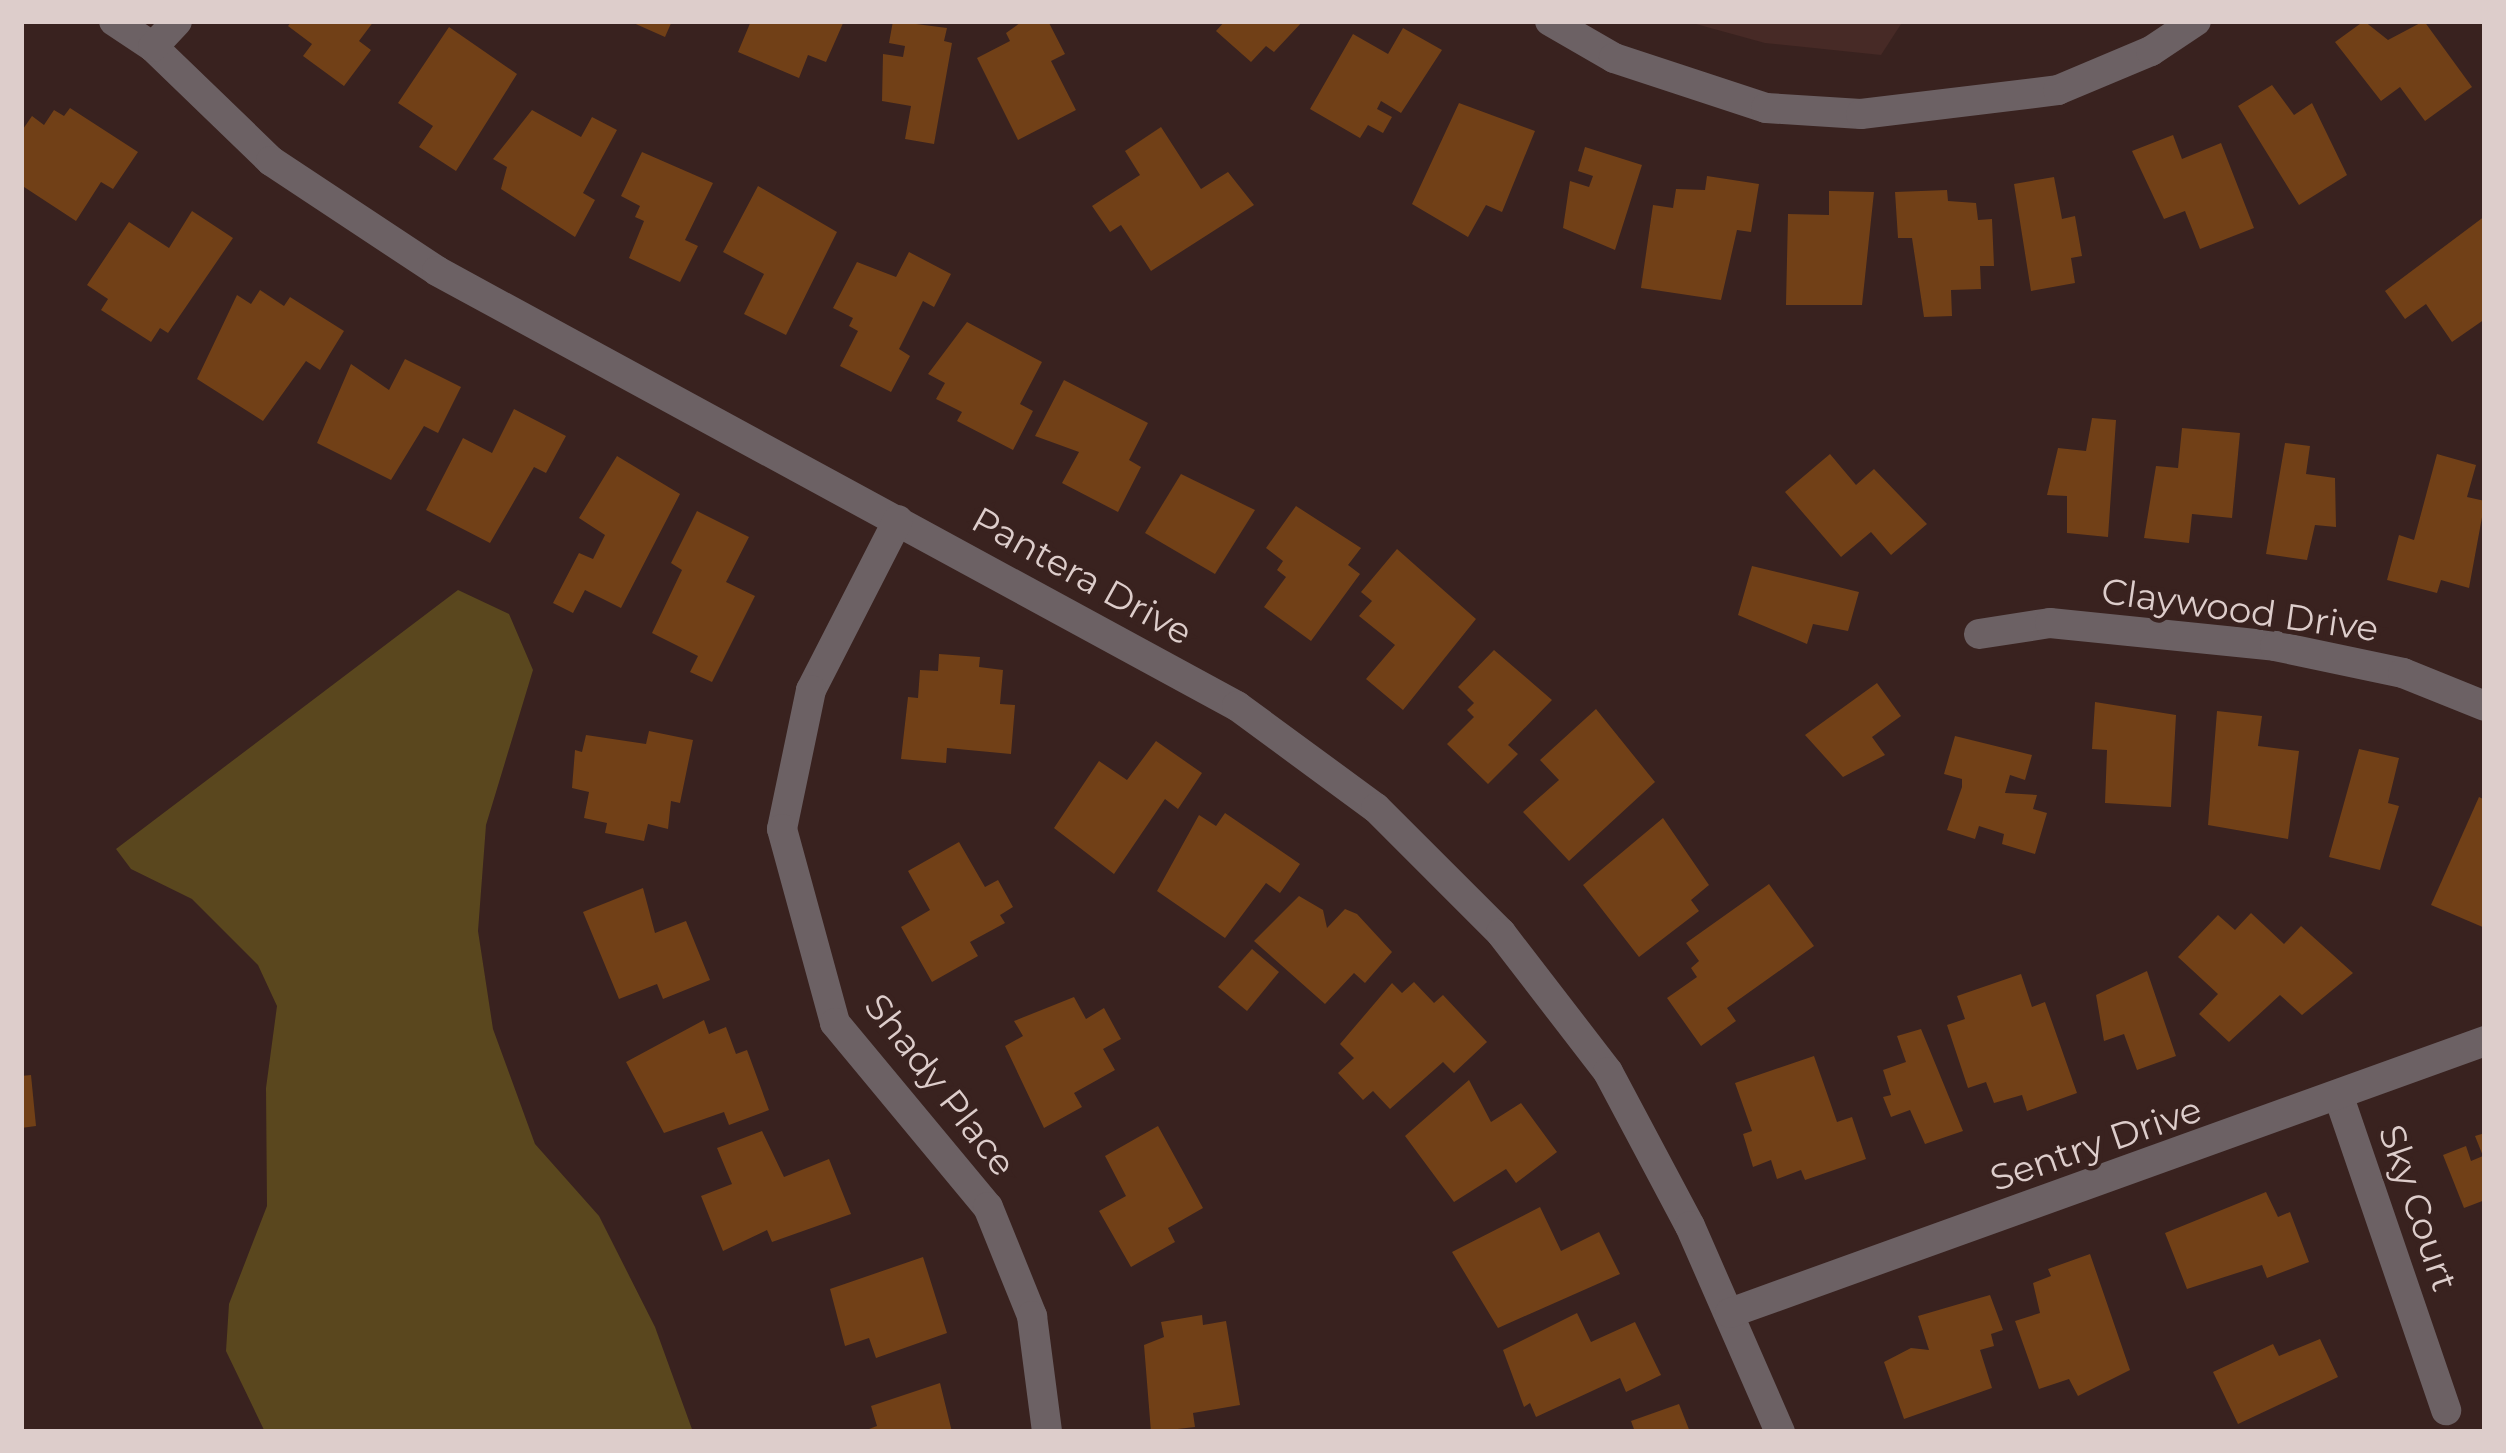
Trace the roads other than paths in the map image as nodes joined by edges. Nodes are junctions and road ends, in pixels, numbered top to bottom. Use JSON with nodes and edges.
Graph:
{"nodes":[{"id":1,"x":114,"y":21,"type":"edge"},
{"id":2,"x":177,"y":21,"type":"edge"},
{"id":3,"x":1550,"y":21,"type":"edge"},
{"id":4,"x":2196,"y":21,"type":"edge"},
{"id":5,"x":153,"y":47,"type":"junction"},
{"id":6,"x":898,"y":520,"type":"junction"},
{"id":7,"x":1979,"y":634,"type":"dead end"},
{"id":8,"x":2485,"y":706,"type":"edge"},
{"id":9,"x":2485,"y":1042,"type":"edge"},
{"id":10,"x":2340,"y":1100,"type":"junction"},
{"id":11,"x":1730,"y":1313,"type":"junction"},
{"id":12,"x":2446,"y":1410,"type":"dead end"},
{"id":13,"x":1047,"y":1432,"type":"edge"},
{"id":14,"x":1780,"y":1432,"type":"edge"}],
"edges":[{"from":1,"to":5,"type":"street","name":"Pantera Drive"},
{"from":2,"to":5,"type":"street"},
{"from":3,"to":4,"type":"street"},
{"from":5,"to":6,"type":"street","name":"Pantera Drive"},
{"from":6,"to":11,"type":"street","name":"Pantera Drive"},
{"from":6,"to":13,"type":"street","name":"Shady Place"},
{"from":7,"to":8,"type":"street","name":"Claywood Drive"},
{"from":9,"to":10,"type":"street","name":"Sentry Drive"},
{"from":10,"to":11,"type":"street","name":"Sentry Drive"},
{"from":10,"to":12,"type":"street","name":"Sky Court"},
{"from":11,"to":14,"type":"street","name":"Pantera Drive"}]}
